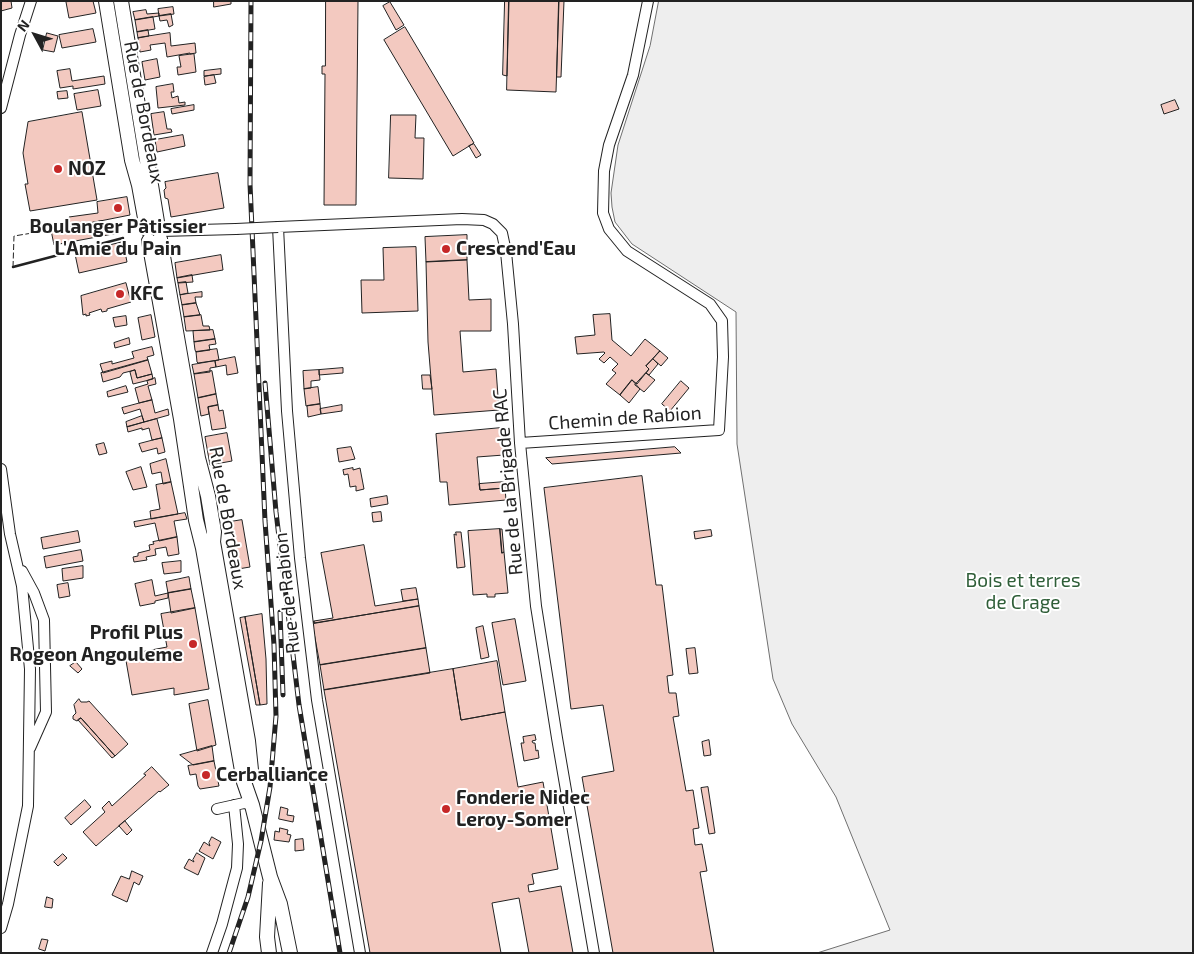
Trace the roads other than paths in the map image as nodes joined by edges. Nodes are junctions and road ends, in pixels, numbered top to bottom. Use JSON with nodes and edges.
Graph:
{"nodes":[{"id":1,"x":31,"y":1,"type":"edge"},
{"id":2,"x":106,"y":1,"type":"edge"},
{"id":3,"x":121,"y":1,"type":"edge"},
{"id":4,"x":648,"y":1,"type":"edge"},
{"id":5,"x":1,"y":108,"type":"edge"},
{"id":6,"x":278,"y":227,"type":"junction"},
{"id":7,"x":155,"y":234,"type":"junction"},
{"id":8,"x":520,"y":443,"type":"junction"},
{"id":9,"x":1,"y":469,"type":"edge"},
{"id":10,"x":16,"y":559,"type":"junction"},
{"id":11,"x":22,"y":586,"type":"junction"},
{"id":12,"x":34,"y":593,"type":"junction"},
{"id":13,"x":29,"y":751,"type":"junction"},
{"id":14,"x":234,"y":805,"type":"junction"},
{"id":15,"x":252,"y":805,"type":"junction"},
{"id":16,"x":217,"y":809,"type":"dead end"},
{"id":17,"x":270,"y":877,"type":"junction"},
{"id":18,"x":1,"y":928,"type":"edge"},
{"id":19,"x":212,"y":953,"type":"edge"},
{"id":20,"x":269,"y":953,"type":"edge"},
{"id":21,"x":290,"y":953,"type":"edge"},
{"id":22,"x":360,"y":953,"type":"edge"},
{"id":23,"x":594,"y":953,"type":"edge"}],
"edges":[{"from":1,"to":5,"type":"street"},
{"from":2,"to":7,"type":"main road","name":"Rue de Bordeaux"},
{"from":3,"to":7,"type":"main road","name":"Rue de Bordeaux"},
{"from":4,"to":8,"type":"street","name":"Chemin de Rabion"},
{"from":6,"to":7,"type":"street","name":"Rue de la Brigade RAC","bridge":true},
{"from":6,"to":8,"type":"street","name":"Rue de la Brigade RAC"},
{"from":6,"to":22,"type":"street","name":"Rue de Rabion"},
{"from":7,"to":15,"type":"main road","name":"Rue de Bordeaux"},
{"from":7,"to":15,"type":"main road","name":"Rue de Bordeaux"},
{"from":8,"to":23,"type":"street","name":"Rue de la Brigade RAC"},
{"from":9,"to":10,"type":"street"},
{"from":10,"to":11,"type":"street"},
{"from":10,"to":12,"type":"street"},
{"from":11,"to":12,"type":"street"},
{"from":11,"to":13,"type":"street"},
{"from":12,"to":13,"type":"street"},
{"from":13,"to":18,"type":"street"},
{"from":14,"to":15,"type":"street"},
{"from":14,"to":16,"type":"street"},
{"from":14,"to":19,"type":"street"},
{"from":15,"to":17,"type":"main road","name":"Rue de Bordeaux"},
{"from":17,"to":20,"type":"main road","name":"Rue de Bordeaux"},
{"from":17,"to":21,"type":"main road","name":"Rue de Bordeaux"}]}
